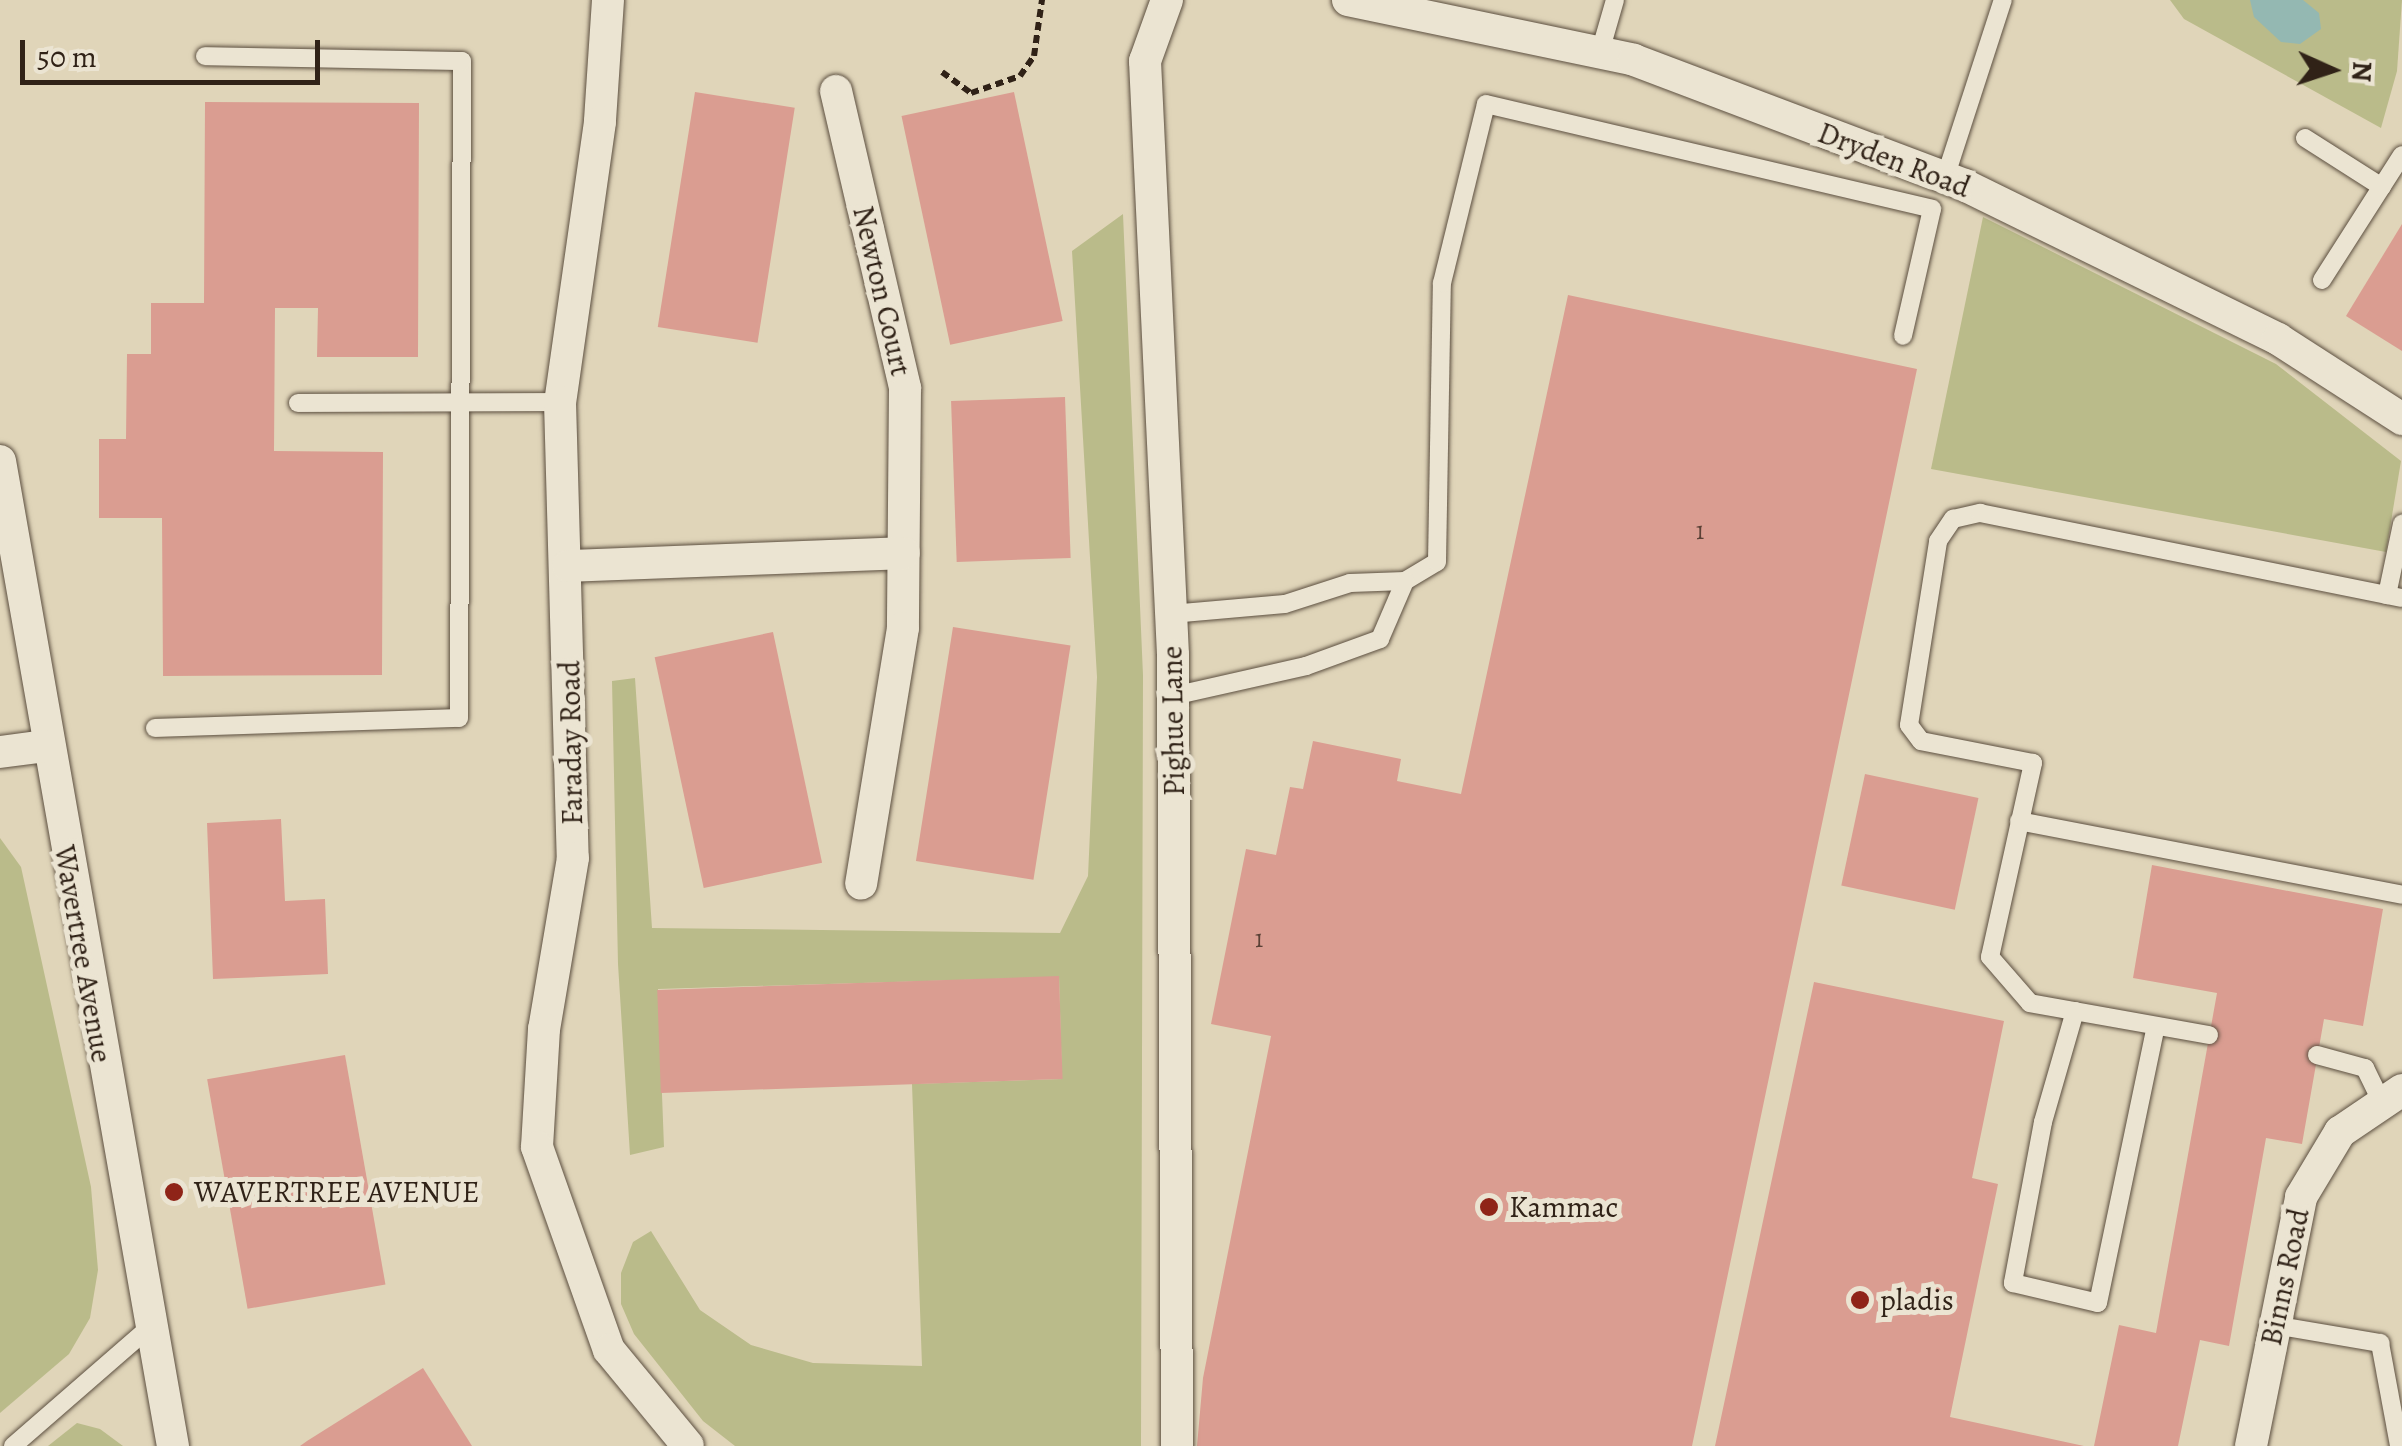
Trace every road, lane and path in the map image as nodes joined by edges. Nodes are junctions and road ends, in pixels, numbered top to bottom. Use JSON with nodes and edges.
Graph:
{"nodes":[{"id":1,"x":608,"y":0,"type":"edge"},
{"id":2,"x":1042,"y":0,"type":"edge"},
{"id":3,"x":1167,"y":0,"type":"edge"},
{"id":4,"x":1348,"y":0,"type":"edge"},
{"id":5,"x":1615,"y":0,"type":"edge"},
{"id":6,"x":2003,"y":0,"type":"edge"},
{"id":7,"x":1600,"y":52,"type":"junction"},
{"id":8,"x":206,"y":56,"type":"dead end"},
{"id":9,"x":942,"y":72,"type":"dead end"},
{"id":10,"x":836,"y":91,"type":"dead end"},
{"id":11,"x":2305,"y":138,"type":"dead end"},
{"id":12,"x":2402,"y":155,"type":"edge"},
{"id":13,"x":1945,"y":178,"type":"junction"},
{"id":14,"x":2382,"y":186,"type":"junction"},
{"id":15,"x":2322,"y":280,"type":"dead end"},
{"id":16,"x":1903,"y":336,"type":"dead end"},
{"id":17,"x":560,"y":402,"type":"junction"},
{"id":18,"x":298,"y":403,"type":"dead end"},
{"id":19,"x":460,"y":403,"type":"junction"},
{"id":20,"x":2402,"y":418,"type":"edge"},
{"id":21,"x":0,"y":460,"type":"edge"},
{"id":22,"x":2402,"y":524,"type":"edge"},
{"id":23,"x":904,"y":553,"type":"junction"},
{"id":24,"x":568,"y":566,"type":"junction"},
{"id":25,"x":1405,"y":581,"type":"junction"},
{"id":26,"x":2394,"y":597,"type":"edge"},
{"id":27,"x":1171,"y":614,"type":"junction"},
{"id":28,"x":1173,"y":696,"type":"junction"},
{"id":29,"x":156,"y":728,"type":"dead end"},
{"id":30,"x":45,"y":746,"type":"junction"},
{"id":31,"x":0,"y":752,"type":"edge"},
{"id":32,"x":2019,"y":821,"type":"junction"},
{"id":33,"x":861,"y":884,"type":"dead end"},
{"id":34,"x":2402,"y":894,"type":"edge"},
{"id":35,"x":2075,"y":1011,"type":"junction"},
{"id":36,"x":2156,"y":1026,"type":"junction"},
{"id":37,"x":2209,"y":1035,"type":"dead end"},
{"id":38,"x":2318,"y":1056,"type":"dead end"},
{"id":39,"x":2391,"y":1096,"type":"edge"},
{"id":40,"x":152,"y":1324,"type":"junction"},
{"id":41,"x":2274,"y":1325,"type":"junction"},
{"id":42,"x":13,"y":1446,"type":"edge"},
{"id":43,"x":174,"y":1446,"type":"edge"},
{"id":44,"x":688,"y":1446,"type":"edge"},
{"id":45,"x":1177,"y":1446,"type":"edge"},
{"id":46,"x":2250,"y":1446,"type":"edge"},
{"id":47,"x":2399,"y":1446,"type":"edge"}],
"edges":[{"from":1,"to":17,"type":"street","name":"Faraday Road"},
{"from":2,"to":9,"type":"path"},
{"from":3,"to":27,"type":"street","name":"Pighue Lane"},
{"from":4,"to":7,"type":"street","name":"Dryden Road"},
{"from":5,"to":7,"type":"lane"},
{"from":6,"to":13,"type":"lane"},
{"from":7,"to":13,"type":"street","name":"Dryden Road"},
{"from":8,"to":19,"type":"lane"},
{"from":10,"to":23,"type":"street","name":"Newton Court"},
{"from":11,"to":14,"type":"lane"},
{"from":12,"to":14,"type":"lane"},
{"from":13,"to":20,"type":"street","name":"Dryden Road"},
{"from":14,"to":15,"type":"lane"},
{"from":16,"to":25,"type":"lane"},
{"from":17,"to":19,"type":"lane"},
{"from":17,"to":24,"type":"street","name":"Faraday Road"},
{"from":18,"to":19,"type":"lane"},
{"from":19,"to":29,"type":"lane"},
{"from":21,"to":30,"type":"street","name":"Wavertree Avenue"},
{"from":22,"to":26,"type":"lane"},
{"from":23,"to":24,"type":"street"},
{"from":23,"to":33,"type":"street","name":"Newton Court"},
{"from":24,"to":44,"type":"street","name":"Faraday Road"},
{"from":25,"to":27,"type":"lane"},
{"from":25,"to":28,"type":"lane"},
{"from":26,"to":32,"type":"lane"},
{"from":27,"to":28,"type":"street","name":"Pighue Lane"},
{"from":28,"to":45,"type":"street","name":"Pighue Lane"},
{"from":30,"to":31,"type":"street"},
{"from":30,"to":40,"type":"street","name":"Wavertree Avenue"},
{"from":32,"to":34,"type":"lane"},
{"from":32,"to":35,"type":"lane"},
{"from":35,"to":36,"type":"lane"},
{"from":35,"to":36,"type":"lane"},
{"from":36,"to":37,"type":"lane"},
{"from":38,"to":39,"type":"lane"},
{"from":39,"to":41,"type":"street","name":"Binns Road"},
{"from":40,"to":42,"type":"lane"},
{"from":40,"to":43,"type":"street","name":"Wavertree Avenue"},
{"from":41,"to":46,"type":"street","name":"Binns Road"},
{"from":41,"to":47,"type":"lane"}]}
